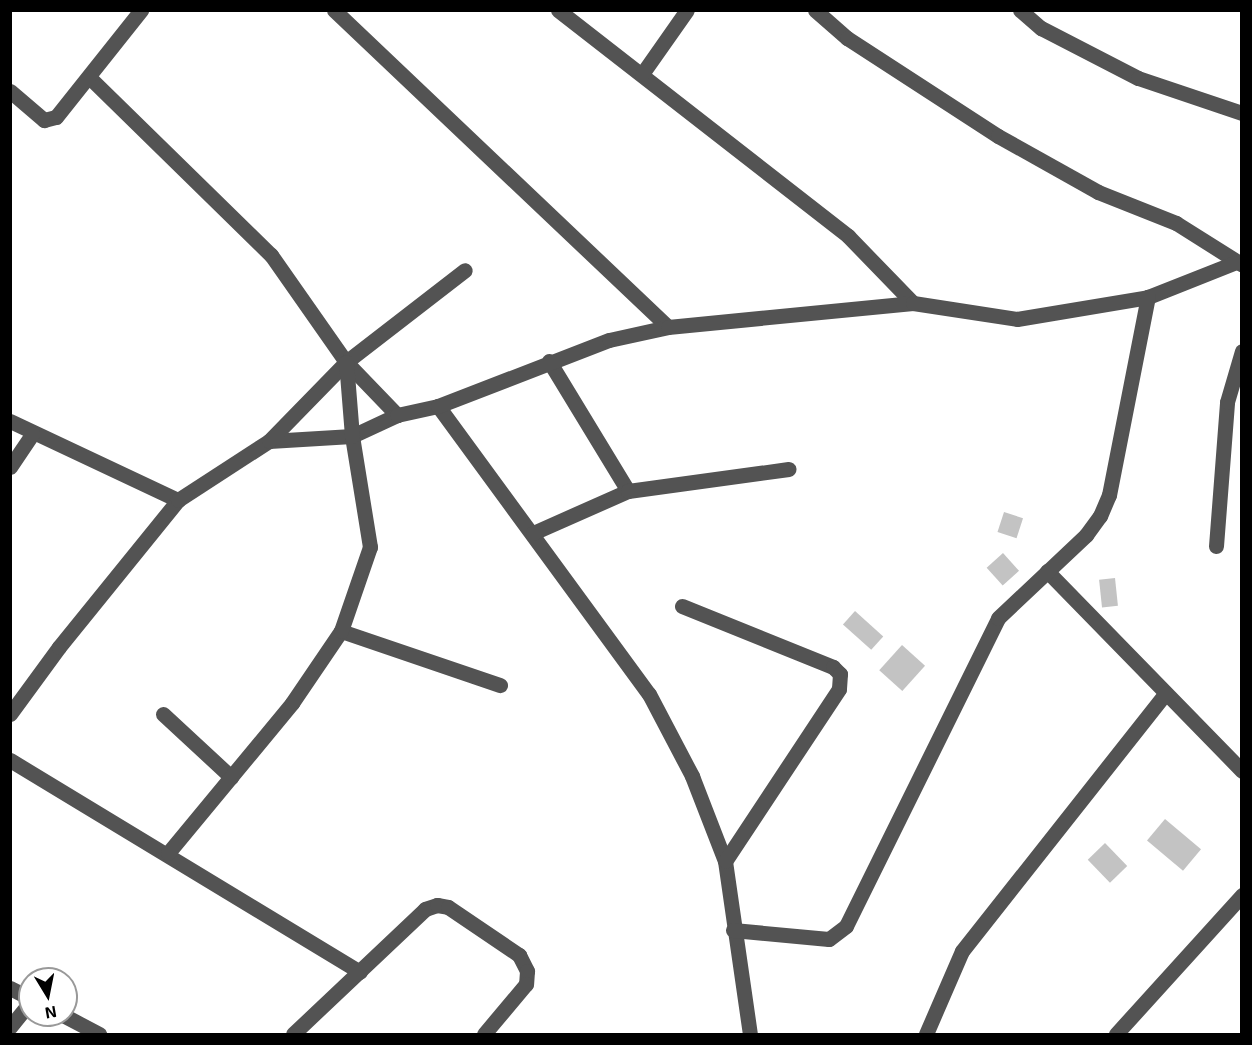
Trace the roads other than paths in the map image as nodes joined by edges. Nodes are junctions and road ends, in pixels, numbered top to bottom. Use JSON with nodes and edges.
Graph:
{"nodes":[{"id":1,"x":141,"y":10,"type":"edge"},
{"id":2,"x":334,"y":10,"type":"edge"},
{"id":3,"x":558,"y":10,"type":"edge"},
{"id":4,"x":687,"y":10,"type":"edge"},
{"id":5,"x":815,"y":10,"type":"edge"},
{"id":6,"x":1020,"y":10,"type":"edge"},
{"id":7,"x":642,"y":74,"type":"junction"},
{"id":8,"x":89,"y":77,"type":"junction"},
{"id":9,"x":10,"y":91,"type":"edge"},
{"id":10,"x":1242,"y":113,"type":"edge"},
{"id":11,"x":1238,"y":264,"type":"edge"},
{"id":12,"x":465,"y":270,"type":"dead end"},
{"id":13,"x":1148,"y":297,"type":"junction"},
{"id":14,"x":913,"y":303,"type":"junction"},
{"id":15,"x":668,"y":327,"type":"junction"},
{"id":16,"x":1242,"y":351,"type":"edge"},
{"id":17,"x":549,"y":361,"type":"junction"},
{"id":18,"x":346,"y":362,"type":"junction"},
{"id":19,"x":438,"y":406,"type":"junction"},
{"id":20,"x":397,"y":415,"type":"junction"},
{"id":21,"x":10,"y":421,"type":"edge"},
{"id":22,"x":32,"y":434,"type":"junction"},
{"id":23,"x":352,"y":436,"type":"junction"},
{"id":24,"x":269,"y":441,"type":"junction"},
{"id":25,"x":10,"y":467,"type":"edge"},
{"id":26,"x":789,"y":470,"type":"dead end"},
{"id":27,"x":628,"y":491,"type":"junction"},
{"id":28,"x":178,"y":500,"type":"junction"},
{"id":29,"x":533,"y":533,"type":"junction"},
{"id":30,"x":1216,"y":546,"type":"dead end"},
{"id":31,"x":1047,"y":571,"type":"junction"},
{"id":32,"x":682,"y":606,"type":"dead end"},
{"id":33,"x":341,"y":632,"type":"junction"},
{"id":34,"x":500,"y":685,"type":"dead end"},
{"id":35,"x":1165,"y":694,"type":"junction"},
{"id":36,"x":10,"y":714,"type":"edge"},
{"id":37,"x":163,"y":714,"type":"dead end"},
{"id":38,"x":10,"y":760,"type":"edge"},
{"id":39,"x":1242,"y":771,"type":"edge"},
{"id":40,"x":231,"y":777,"type":"junction"},
{"id":41,"x":168,"y":853,"type":"junction"},
{"id":42,"x":724,"y":861,"type":"junction"},
{"id":43,"x":1242,"y":895,"type":"edge"},
{"id":44,"x":733,"y":930,"type":"junction"},
{"id":45,"x":360,"y":972,"type":"junction"},
{"id":46,"x":78,"y":1023,"type":"edge"},
{"id":47,"x":99,"y":1035,"type":"edge"},
{"id":48,"x":293,"y":1035,"type":"edge"},
{"id":49,"x":484,"y":1035,"type":"edge"},
{"id":50,"x":750,"y":1035,"type":"edge"},
{"id":51,"x":926,"y":1035,"type":"edge"},
{"id":52,"x":1116,"y":1035,"type":"edge"}],
"edges":[{"from":1,"to":8,"type":"street"},
{"from":2,"to":15,"type":"street"},
{"from":3,"to":7,"type":"street"},
{"from":4,"to":7,"type":"street"},
{"from":5,"to":11,"type":"street"},
{"from":6,"to":10,"type":"street"},
{"from":7,"to":14,"type":"street"},
{"from":8,"to":9,"type":"street"},
{"from":8,"to":18,"type":"street"},
{"from":11,"to":13,"type":"street"},
{"from":12,"to":18,"type":"street"},
{"from":13,"to":14,"type":"street"},
{"from":13,"to":31,"type":"street"},
{"from":14,"to":15,"type":"street"},
{"from":15,"to":17,"type":"street"},
{"from":16,"to":30,"type":"street"},
{"from":17,"to":19,"type":"street"},
{"from":17,"to":27,"type":"street"},
{"from":18,"to":20,"type":"street"},
{"from":18,"to":23,"type":"street"},
{"from":18,"to":24,"type":"street"},
{"from":19,"to":20,"type":"street"},
{"from":19,"to":29,"type":"street"},
{"from":20,"to":23,"type":"street"},
{"from":21,"to":22,"type":"street"},
{"from":22,"to":25,"type":"street"},
{"from":22,"to":28,"type":"street"},
{"from":23,"to":24,"type":"street"},
{"from":23,"to":33,"type":"street"},
{"from":24,"to":28,"type":"street"},
{"from":26,"to":27,"type":"street"},
{"from":27,"to":29,"type":"street"},
{"from":28,"to":36,"type":"street"},
{"from":29,"to":42,"type":"street"},
{"from":31,"to":35,"type":"street"},
{"from":31,"to":44,"type":"street"},
{"from":32,"to":42,"type":"street"},
{"from":33,"to":34,"type":"street"},
{"from":33,"to":40,"type":"street"},
{"from":35,"to":39,"type":"street"},
{"from":35,"to":51,"type":"street"},
{"from":37,"to":40,"type":"street"},
{"from":38,"to":41,"type":"street"},
{"from":40,"to":41,"type":"street"},
{"from":41,"to":45,"type":"street"},
{"from":42,"to":44,"type":"street"},
{"from":43,"to":52,"type":"street"},
{"from":44,"to":50,"type":"street"},
{"from":45,"to":48,"type":"street"},
{"from":45,"to":49,"type":"street"},
{"from":46,"to":47,"type":"street"}]}
